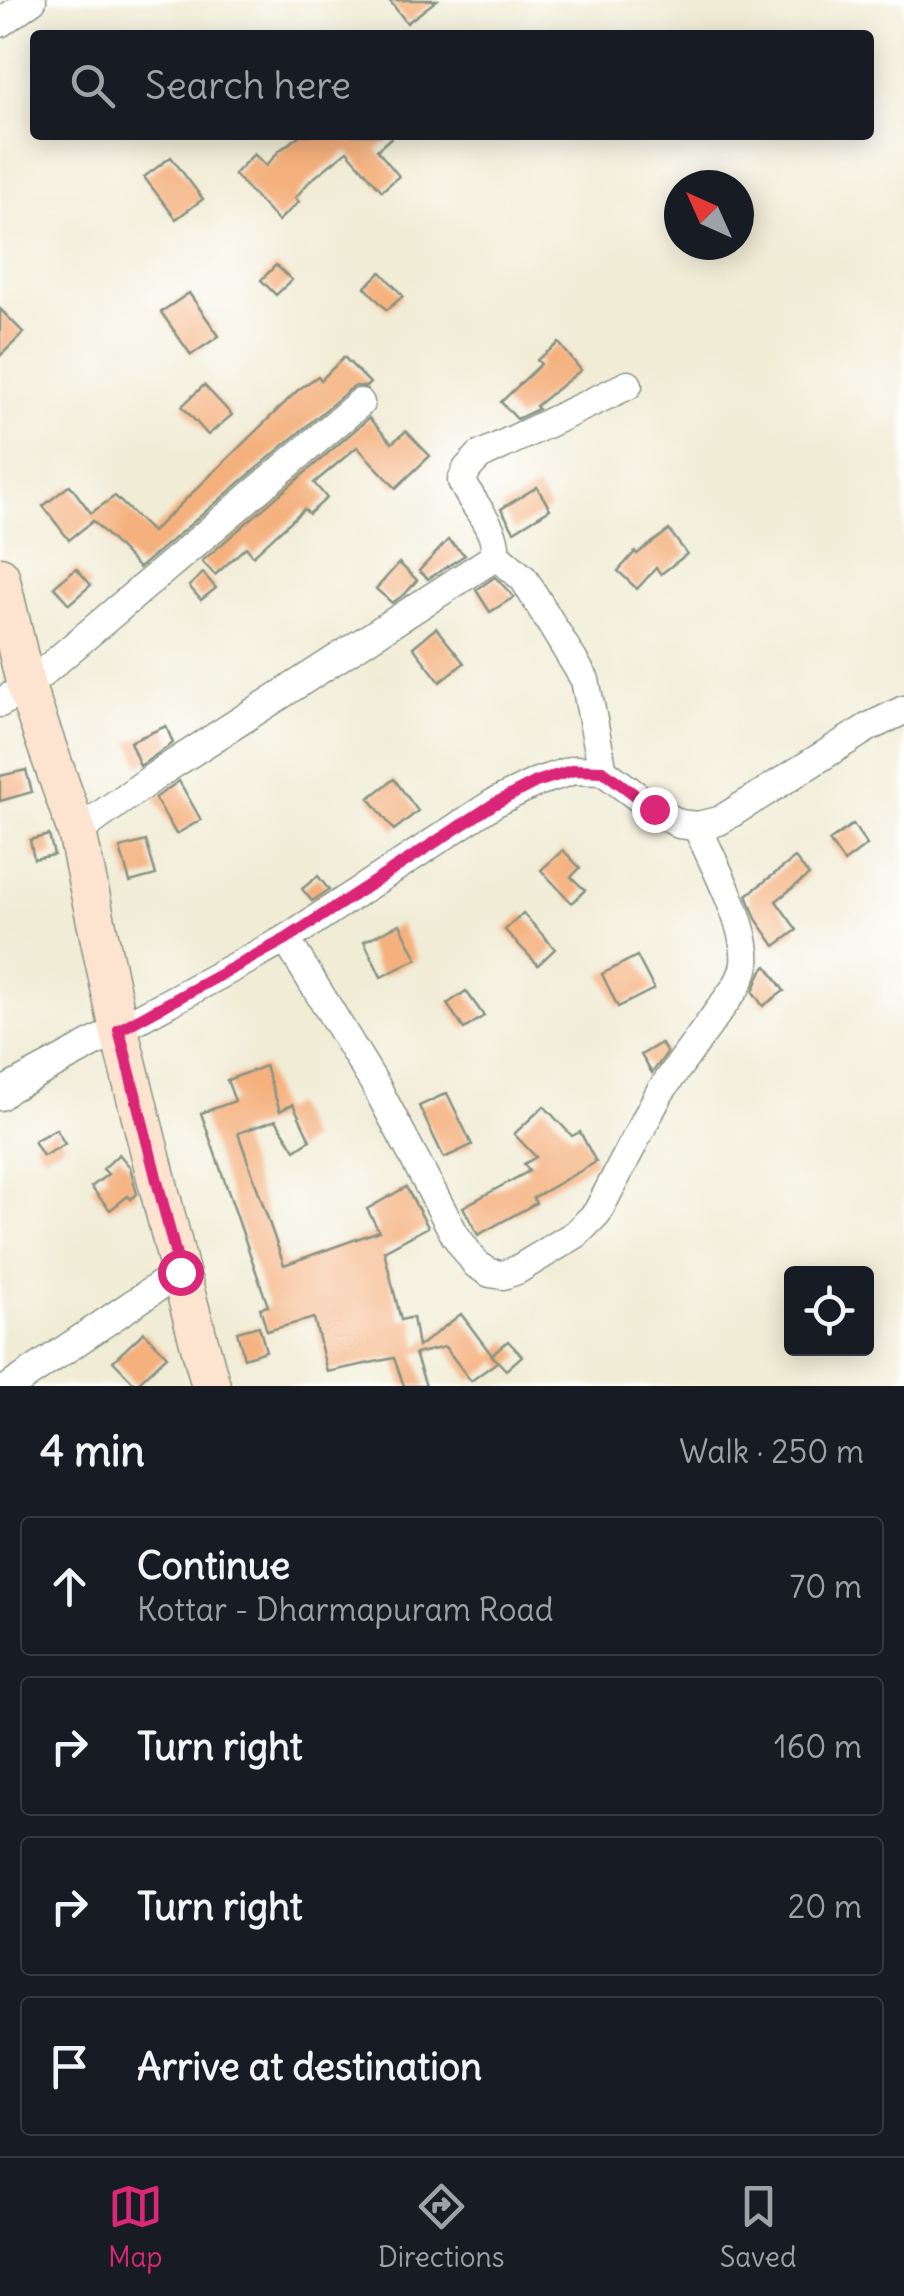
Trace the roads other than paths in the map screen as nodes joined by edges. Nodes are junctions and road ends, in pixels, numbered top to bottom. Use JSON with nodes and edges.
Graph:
{"nodes":[{"id":1,"x":32,"y":0,"type":"edge"},
{"id":2,"x":0,"y":23,"type":"edge"},
{"id":3,"x":628,"y":385,"type":"dead end"},
{"id":4,"x":360,"y":403,"type":"dead end"},
{"id":5,"x":495,"y":554,"type":"junction"},
{"id":6,"x":0,"y":576,"type":"edge"},
{"id":7,"x":13,"y":695,"type":"edge"},
{"id":8,"x":904,"y":710,"type":"edge"},
{"id":9,"x":603,"y":771,"type":"junction"},
{"id":10,"x":697,"y":826,"type":"junction"},
{"id":11,"x":78,"y":832,"type":"junction"},
{"id":12,"x":286,"y":939,"type":"junction"},
{"id":13,"x":119,"y":1030,"type":"junction"},
{"id":14,"x":0,"y":1096,"type":"edge"},
{"id":15,"x":180,"y":1272,"type":"junction"},
{"id":16,"x":11,"y":1386,"type":"edge"},
{"id":17,"x":211,"y":1386,"type":"edge"}],
"edges":[{"from":1,"to":2,"type":"street"},
{"from":3,"to":5,"type":"street"},
{"from":4,"to":7,"type":"street"},
{"from":5,"to":9,"type":"street"},
{"from":5,"to":11,"type":"street"},
{"from":6,"to":7,"type":"main road"},
{"from":7,"to":11,"type":"main road"},
{"from":8,"to":10,"type":"street"},
{"from":9,"to":10,"type":"street"},
{"from":9,"to":12,"type":"street"},
{"from":10,"to":12,"type":"street"},
{"from":11,"to":13,"type":"main road"},
{"from":12,"to":13,"type":"street"},
{"from":13,"to":14,"type":"street"},
{"from":13,"to":15,"type":"main road"},
{"from":15,"to":16,"type":"street"},
{"from":15,"to":17,"type":"main road"}]}
